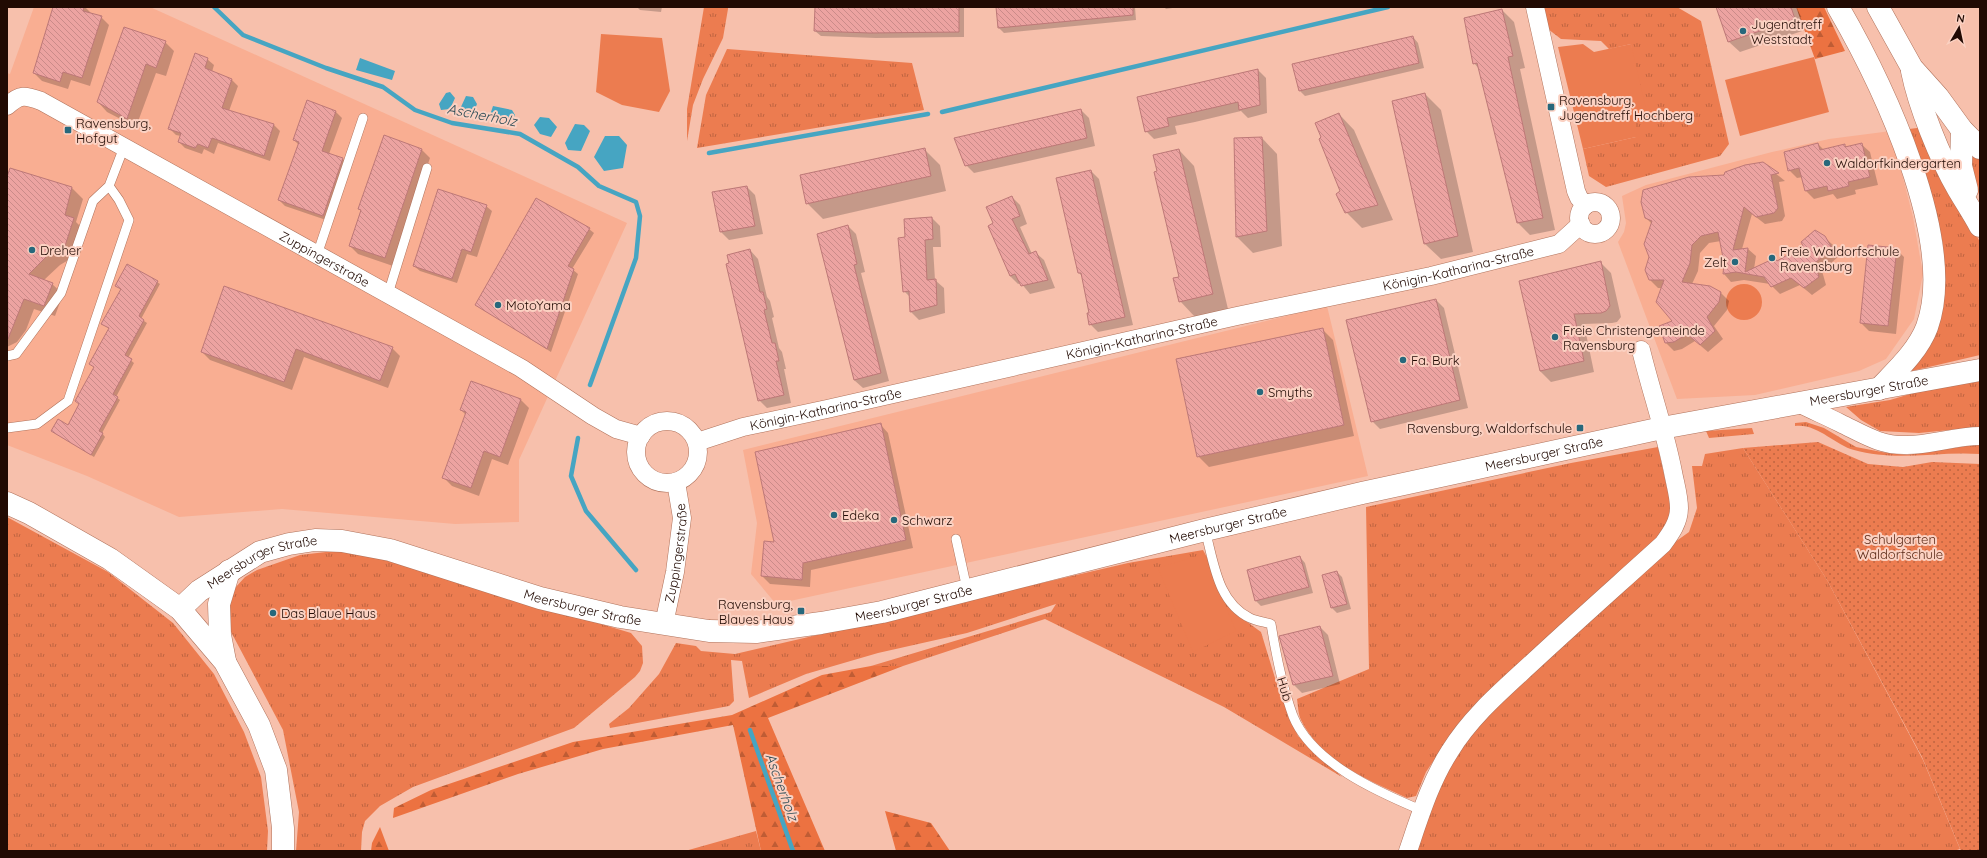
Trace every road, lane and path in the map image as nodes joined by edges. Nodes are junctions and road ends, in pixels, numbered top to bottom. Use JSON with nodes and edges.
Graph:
{"nodes":[{"id":1,"x":1535,"y":7,"type":"edge"},
{"id":2,"x":1838,"y":7,"type":"edge"},
{"id":3,"x":1878,"y":7,"type":"edge"},
{"id":4,"x":1912,"y":68,"type":"junction"},
{"id":5,"x":7,"y":106,"type":"edge"},
{"id":6,"x":363,"y":118,"type":"dead end"},
{"id":7,"x":1962,"y":130,"type":"junction"},
{"id":8,"x":124,"y":147,"type":"junction"},
{"id":9,"x":1980,"y":148,"type":"edge"},
{"id":10,"x":427,"y":168,"type":"dead end"},
{"id":11,"x":109,"y":186,"type":"junction"},
{"id":12,"x":1586,"y":205,"type":"junction"},
{"id":13,"x":1976,"y":218,"type":"edge"},
{"id":14,"x":1581,"y":224,"type":"junction"},
{"id":15,"x":317,"y":255,"type":"junction"},
{"id":16,"x":388,"y":294,"type":"junction"},
{"id":17,"x":1641,"y":350,"type":"dead end"},
{"id":18,"x":7,"y":356,"type":"edge"},
{"id":19,"x":1980,"y":370,"type":"edge"},
{"id":20,"x":1879,"y":389,"type":"junction"},
{"id":21,"x":1798,"y":403,"type":"junction"},
{"id":22,"x":7,"y":428,"type":"edge"},
{"id":23,"x":1662,"y":428,"type":"junction"},
{"id":24,"x":641,"y":436,"type":"junction"},
{"id":25,"x":1980,"y":436,"type":"edge"},
{"id":26,"x":697,"y":442,"type":"junction"},
{"id":27,"x":676,"y":482,"type":"junction"},
{"id":28,"x":7,"y":503,"type":"edge"},
{"id":29,"x":1205,"y":530,"type":"junction"},
{"id":30,"x":956,"y":539,"type":"dead end"},
{"id":31,"x":229,"y":571,"type":"junction"},
{"id":32,"x":967,"y":589,"type":"junction"},
{"id":33,"x":180,"y":609,"type":"junction"},
{"id":34,"x":664,"y":624,"type":"junction"},
{"id":35,"x":225,"y":662,"type":"junction"},
{"id":36,"x":1421,"y":810,"type":"junction"},
{"id":37,"x":282,"y":851,"type":"edge"},
{"id":38,"x":1408,"y":851,"type":"edge"}],
"edges":[{"from":1,"to":12,"type":"street"},
{"from":2,"to":20,"type":"street"},
{"from":3,"to":4,"type":"street"},
{"from":4,"to":7,"type":"street"},
{"from":4,"to":13,"type":"street"},
{"from":5,"to":8,"type":"street","name":"Zuppingerstraße"},
{"from":6,"to":15,"type":"lane"},
{"from":7,"to":9,"type":"street"},
{"from":7,"to":13,"type":"street"},
{"from":8,"to":11,"type":"lane"},
{"from":8,"to":15,"type":"street","name":"Zuppingerstraße"},
{"from":10,"to":16,"type":"lane"},
{"from":11,"to":18,"type":"lane"},
{"from":11,"to":22,"type":"lane"},
{"from":12,"to":14,"type":"street"},
{"from":12,"to":14,"type":"street"},
{"from":14,"to":26,"type":"street","name":"Königin-Katharina-Straße"},
{"from":15,"to":16,"type":"street","name":"Zuppingerstraße"},
{"from":16,"to":24,"type":"street","name":"Zuppingerstraße"},
{"from":17,"to":23,"type":"street"},
{"from":19,"to":20,"type":"street","name":"Meersburger Straße"},
{"from":20,"to":21,"type":"street","name":"Meersburger Straße"},
{"from":21,"to":23,"type":"street","name":"Meersburger Straße"},
{"from":21,"to":25,"type":"street"},
{"from":23,"to":29,"type":"street","name":"Meersburger Straße"},
{"from":23,"to":36,"type":"street"},
{"from":24,"to":26,"type":"street"},
{"from":24,"to":27,"type":"street","name":"Zuppingerstraße"},
{"from":26,"to":27,"type":"street"},
{"from":27,"to":34,"type":"street","name":"Zuppingerstraße"},
{"from":28,"to":33,"type":"street"},
{"from":29,"to":32,"type":"street","name":"Meersburger Straße"},
{"from":29,"to":36,"type":"lane","name":"Hub"},
{"from":30,"to":32,"type":"lane"},
{"from":31,"to":33,"type":"street","name":"Meersburger Straße"},
{"from":31,"to":34,"type":"street","name":"Meersburger Straße"},
{"from":31,"to":35,"type":"street"},
{"from":32,"to":34,"type":"street","name":"Meersburger Straße"},
{"from":33,"to":35,"type":"street"},
{"from":35,"to":37,"type":"street"},
{"from":36,"to":38,"type":"street"}]}
